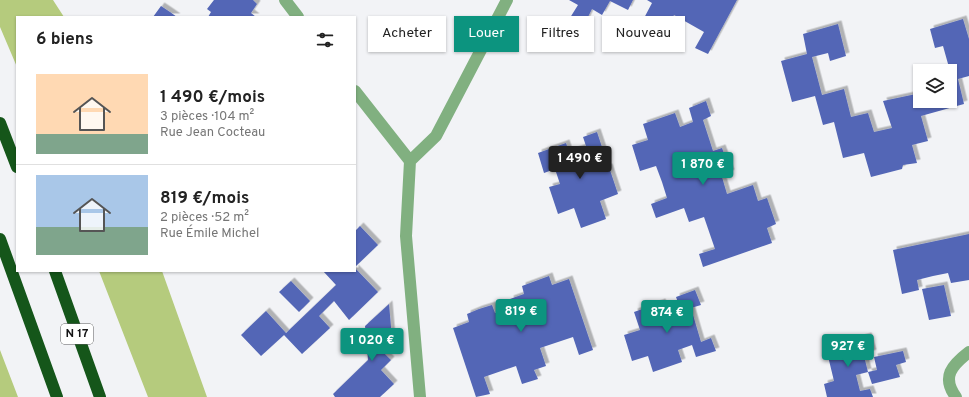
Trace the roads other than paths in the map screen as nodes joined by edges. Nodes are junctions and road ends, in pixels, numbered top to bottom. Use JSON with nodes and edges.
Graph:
{"nodes":[{"id":1,"x":285,"y":0,"type":"edge"},
{"id":2,"x":507,"y":0,"type":"edge"},
{"id":3,"x":297,"y":16,"type":"edge"},
{"id":4,"x":356,"y":92,"type":"edge"},
{"id":5,"x":0,"y":123,"type":"edge"},
{"id":6,"x":410,"y":162,"type":"junction"},
{"id":7,"x":16,"y":164,"type":"edge"},
{"id":8,"x":0,"y":239,"type":"edge"},
{"id":9,"x":55,"y":272,"type":"edge"},
{"id":10,"x":969,"y":352,"type":"edge"},
{"id":11,"x":57,"y":397,"type":"edge"},
{"id":12,"x":100,"y":397,"type":"edge"},
{"id":13,"x":420,"y":397,"type":"edge"},
{"id":14,"x":956,"y":397,"type":"edge"}],
"edges":[{"from":1,"to":3,"type":"street"},
{"from":2,"to":6,"type":"street"},
{"from":4,"to":6,"type":"street"},
{"from":5,"to":7,"type":"highway"},
{"from":6,"to":13,"type":"street"},
{"from":8,"to":11,"type":"highway"},
{"from":9,"to":12,"type":"highway","number":"N 17"},
{"from":10,"to":14,"type":"street"}]}
